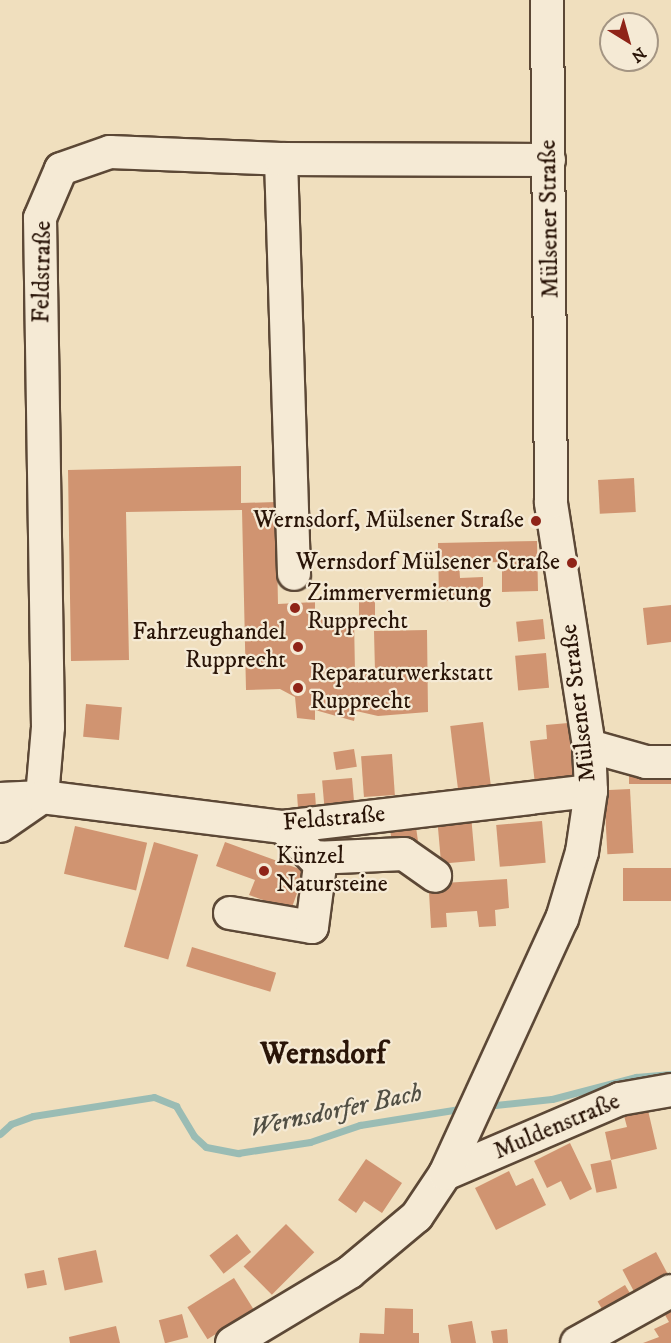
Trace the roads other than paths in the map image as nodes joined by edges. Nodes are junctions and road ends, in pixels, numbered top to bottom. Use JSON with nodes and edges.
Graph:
{"nodes":[{"id":1,"x":547,"y":0,"type":"edge"},
{"id":2,"x":281,"y":159,"type":"junction"},
{"id":3,"x":549,"y":160,"type":"junction"},
{"id":4,"x":294,"y":574,"type":"dead end"},
{"id":5,"x":589,"y":746,"type":"junction"},
{"id":6,"x":671,"y":762,"type":"edge"},
{"id":7,"x":591,"y":791,"type":"junction"},
{"id":8,"x":42,"y":797,"type":"junction"},
{"id":9,"x":0,"y":799,"type":"edge"},
{"id":10,"x":0,"y":826,"type":"edge"},
{"id":11,"x":283,"y":827,"type":"junction"},
{"id":12,"x":321,"y":858,"type":"junction"},
{"id":13,"x":435,"y":876,"type":"dead end"},
{"id":14,"x":230,"y":913,"type":"dead end"},
{"id":15,"x":671,"y":1090,"type":"edge"},
{"id":16,"x":445,"y":1174,"type":"junction"},
{"id":17,"x":671,"y":1291,"type":"edge"},
{"id":18,"x":232,"y":1343,"type":"edge"},
{"id":19,"x":577,"y":1343,"type":"edge"}],
"edges":[{"from":1,"to":3,"type":"street","name":"Mülsener Straße"},
{"from":2,"to":3,"type":"street","name":"Feldstraße"},
{"from":2,"to":4,"type":"street"},
{"from":2,"to":8,"type":"street","name":"Feldstraße"},
{"from":3,"to":5,"type":"street","name":"Mülsener Straße"},
{"from":5,"to":6,"type":"street"},
{"from":5,"to":7,"type":"street","name":"Mülsener Straße"},
{"from":7,"to":11,"type":"street","name":"Feldstraße"},
{"from":7,"to":16,"type":"street","name":"Mülsener Straße"},
{"from":8,"to":9,"type":"street","name":"Feldstraße"},
{"from":8,"to":10,"type":"street"},
{"from":8,"to":11,"type":"street","name":"Feldstraße"},
{"from":11,"to":12,"type":"street"},
{"from":12,"to":13,"type":"street"},
{"from":12,"to":14,"type":"street"},
{"from":15,"to":16,"type":"street","name":"Muldenstraße"},
{"from":16,"to":18,"type":"street","name":"Mülsener Straße"},
{"from":17,"to":19,"type":"street"}]}
